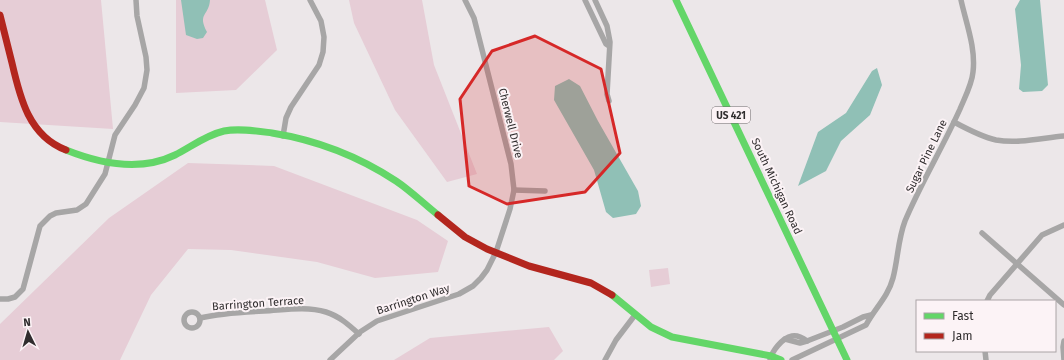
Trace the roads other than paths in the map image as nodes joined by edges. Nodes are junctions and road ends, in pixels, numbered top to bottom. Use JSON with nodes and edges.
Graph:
{"nodes":[{"id":1,"x":136,"y":0,"type":"edge"},
{"id":2,"x":310,"y":0,"type":"edge"},
{"id":3,"x":465,"y":0,"type":"edge"},
{"id":4,"x":586,"y":0,"type":"edge"},
{"id":5,"x":595,"y":0,"type":"edge"},
{"id":6,"x":676,"y":0,"type":"edge"},
{"id":7,"x":961,"y":0,"type":"edge"},
{"id":8,"x":0,"y":15,"type":"edge"},
{"id":9,"x":609,"y":46,"type":"junction"},
{"id":10,"x":609,"y":102,"type":"dead end"},
{"id":11,"x":954,"y":122,"type":"junction"},
{"id":12,"x":283,"y":136,"type":"junction"},
{"id":13,"x":1064,"y":136,"type":"edge"},
{"id":14,"x":107,"y":161,"type":"junction"},
{"id":15,"x":514,"y":190,"type":"junction"},
{"id":16,"x":545,"y":191,"type":"dead end"},
{"id":17,"x":1064,"y":225,"type":"edge"},
{"id":18,"x":982,"y":233,"type":"dead end"},
{"id":19,"x":496,"y":252,"type":"junction"},
{"id":20,"x":1017,"y":264,"type":"junction"},
{"id":21,"x":0,"y":299,"type":"edge"},
{"id":22,"x":988,"y":300,"type":"edge"},
{"id":23,"x":1064,"y":305,"type":"edge"},
{"id":24,"x":635,"y":315,"type":"junction"},
{"id":25,"x":871,"y":315,"type":"junction"},
{"id":26,"x":200,"y":318,"type":"dead end"},
{"id":27,"x":833,"y":331,"type":"junction"},
{"id":28,"x":359,"y":334,"type":"junction"},
{"id":29,"x":836,"y":338,"type":"junction"},
{"id":30,"x":1064,"y":341,"type":"edge"},
{"id":31,"x":770,"y":358,"type":"edge"},
{"id":32,"x":330,"y":360,"type":"edge"},
{"id":33,"x":605,"y":360,"type":"edge"},
{"id":34,"x":781,"y":360,"type":"edge"},
{"id":35,"x":792,"y":360,"type":"edge"},
{"id":36,"x":847,"y":360,"type":"edge"},
{"id":37,"x":1064,"y":360,"type":"edge"}],
"edges":[{"from":1,"to":14,"type":"street"},
{"from":2,"to":12,"type":"street"},
{"from":3,"to":15,"type":"street","name":"Cherwell Drive"},
{"from":4,"to":9,"type":"street"},
{"from":5,"to":9,"type":"street"},
{"from":6,"to":27,"type":"street","name":"South Michigan Road","number":"US 421"},
{"from":7,"to":11,"type":"street","name":"Sugar Pine Lane"},
{"from":8,"to":14,"type":"street"},
{"from":9,"to":10,"type":"street"},
{"from":11,"to":13,"type":"street"},
{"from":11,"to":25,"type":"street","name":"Sugar Pine Lane"},
{"from":12,"to":14,"type":"street"},
{"from":12,"to":19,"type":"street"},
{"from":14,"to":21,"type":"street"},
{"from":15,"to":16,"type":"street"},
{"from":15,"to":19,"type":"street","name":"Cherwell Drive"},
{"from":17,"to":20,"type":"street"},
{"from":18,"to":20,"type":"street"},
{"from":19,"to":24,"type":"street"},
{"from":19,"to":28,"type":"street","name":"Barrington Way"},
{"from":20,"to":22,"type":"street"},
{"from":20,"to":23,"type":"street"},
{"from":24,"to":31,"type":"street"},
{"from":24,"to":33,"type":"street"},
{"from":25,"to":27,"type":"street","name":"Sugar Pine Lane"},
{"from":25,"to":29,"type":"street","name":"Sugar Pine Lane"},
{"from":26,"to":28,"type":"street","name":"Barrington Terrace"},
{"from":27,"to":29,"type":"street","name":"South Michigan Road","number":"US 421"},
{"from":27,"to":31,"type":"street","name":"Sugar Pine Lane"},
{"from":28,"to":32,"type":"street","name":"Barrington Way"},
{"from":29,"to":35,"type":"street","name":"Sugar Pine Lane"},
{"from":29,"to":36,"type":"street","name":"South Michigan Road","number":"US 421"},
{"from":30,"to":37,"type":"street"},
{"from":31,"to":34,"type":"street"}]}
